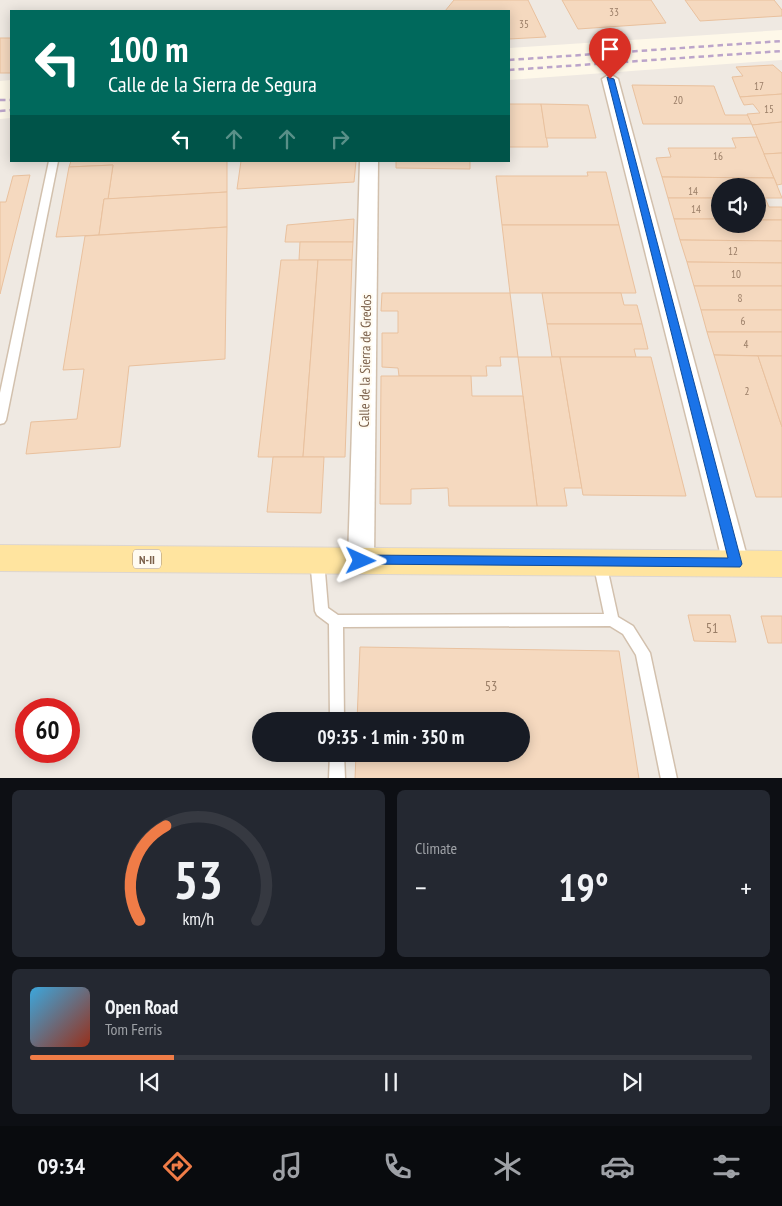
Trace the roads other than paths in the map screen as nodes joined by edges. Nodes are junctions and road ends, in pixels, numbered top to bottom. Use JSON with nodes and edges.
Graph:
{"nodes":[{"id":1,"x":610,"y":79,"type":"dead end"},
{"id":2,"x":54,"y":162,"type":"edge"},
{"id":3,"x":369,"y":162,"type":"edge"},
{"id":4,"x":0,"y":420,"type":"edge"},
{"id":5,"x":0,"y":558,"type":"edge"},
{"id":6,"x":305,"y":560,"type":"junction"},
{"id":7,"x":361,"y":561,"type":"junction"},
{"id":8,"x":600,"y":562,"type":"junction"},
{"id":9,"x":736,"y":564,"type":"junction"},
{"id":10,"x":782,"y":564,"type":"edge"},
{"id":11,"x":612,"y":620,"type":"junction"},
{"id":12,"x":336,"y":621,"type":"junction"},
{"id":13,"x":337,"y":712,"type":"edge"},
{"id":14,"x":337,"y":762,"type":"edge"},
{"id":15,"x":337,"y":778,"type":"edge"},
{"id":16,"x":669,"y":778,"type":"edge"}],
"edges":[{"from":1,"to":9,"type":"street"},
{"from":2,"to":4,"type":"lane"},
{"from":3,"to":7,"type":"street","name":"Calle de la Sierra de Gredos"},
{"from":5,"to":6,"type":"main road","number":"N-II"},
{"from":6,"to":7,"type":"main road","number":"N-II"},
{"from":6,"to":12,"type":"lane"},
{"from":7,"to":8,"type":"main road","number":"N-II"},
{"from":8,"to":9,"type":"main road","number":"N-II"},
{"from":8,"to":11,"type":"lane"},
{"from":9,"to":10,"type":"main road","number":"N-II"},
{"from":11,"to":12,"type":"lane"},
{"from":11,"to":16,"type":"lane"},
{"from":12,"to":13,"type":"lane"},
{"from":14,"to":15,"type":"lane"}]}
